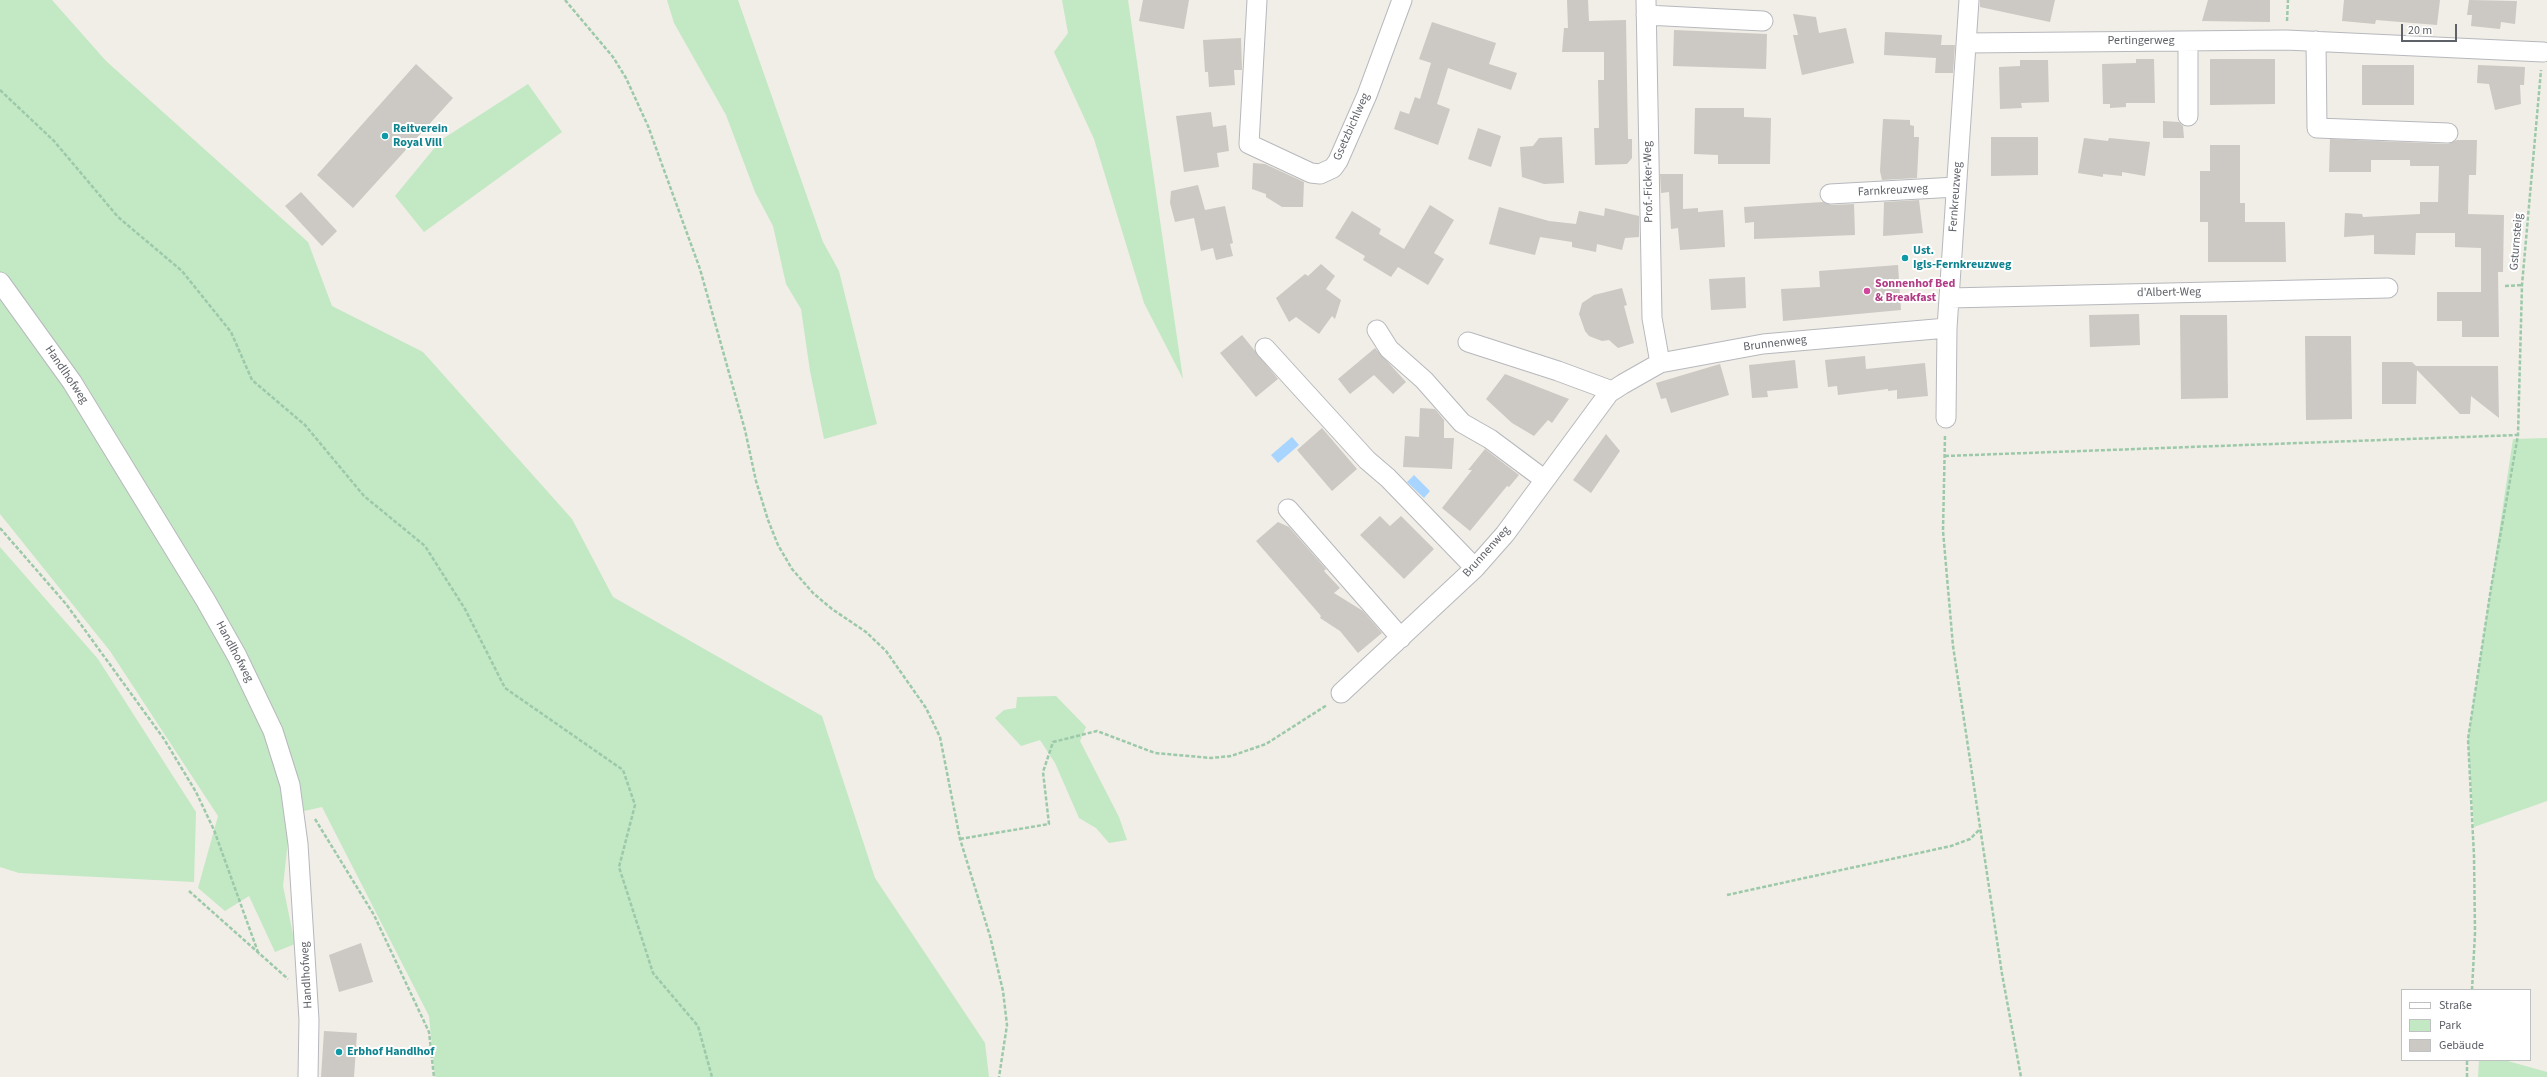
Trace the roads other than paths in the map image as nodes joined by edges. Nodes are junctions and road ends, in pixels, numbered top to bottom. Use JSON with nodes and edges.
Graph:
{"nodes":[{"id":1,"x":1257,"y":0,"type":"edge"},
{"id":2,"x":1402,"y":0,"type":"edge"},
{"id":3,"x":1969,"y":0,"type":"edge"},
{"id":4,"x":1646,"y":8,"type":"edge"},
{"id":5,"x":1763,"y":21,"type":"dead end"},
{"id":6,"x":2188,"y":41,"type":"junction"},
{"id":7,"x":2316,"y":42,"type":"junction"},
{"id":8,"x":1966,"y":43,"type":"junction"},
{"id":9,"x":2543,"y":52,"type":"road end"},
{"id":10,"x":2188,"y":116,"type":"dead end"},
{"id":11,"x":2448,"y":133,"type":"dead end"},
{"id":12,"x":1956,"y":187,"type":"junction"},
{"id":13,"x":1830,"y":194,"type":"dead end"},
{"id":14,"x":0,"y":282,"type":"edge"},
{"id":15,"x":2388,"y":288,"type":"dead end"},
{"id":16,"x":1949,"y":298,"type":"junction"},
{"id":17,"x":1947,"y":328,"type":"junction"},
{"id":18,"x":1377,"y":330,"type":"dead end"},
{"id":19,"x":1468,"y":342,"type":"dead end"},
{"id":20,"x":1265,"y":348,"type":"dead end"},
{"id":21,"x":1660,"y":363,"type":"junction"},
{"id":22,"x":1612,"y":391,"type":"junction"},
{"id":23,"x":1946,"y":418,"type":"road end"},
{"id":24,"x":1545,"y":480,"type":"junction"},
{"id":25,"x":1288,"y":510,"type":"dead end"},
{"id":26,"x":1475,"y":568,"type":"junction"},
{"id":27,"x":1401,"y":638,"type":"junction"},
{"id":28,"x":1341,"y":693,"type":"road end"},
{"id":29,"x":308,"y":1077,"type":"edge"}],
"edges":[{"from":1,"to":2,"type":"street","name":"Gsetzbichlweg"},
{"from":3,"to":8,"type":"street","name":"Fernkreuzweg"},
{"from":4,"to":5,"type":"street"},
{"from":4,"to":21,"type":"street","name":"Prof.-Ficker-Weg"},
{"from":6,"to":7,"type":"street","name":"Pertingerweg"},
{"from":6,"to":8,"type":"street","name":"Pertingerweg"},
{"from":6,"to":10,"type":"street"},
{"from":7,"to":9,"type":"street","name":"Pertingerweg"},
{"from":7,"to":11,"type":"street"},
{"from":8,"to":12,"type":"street","name":"Fernkreuzweg"},
{"from":12,"to":13,"type":"street","name":"Farnkreuzweg"},
{"from":12,"to":16,"type":"street","name":"Fernkreuzweg"},
{"from":14,"to":29,"type":"street","name":"Handlhofweg"},
{"from":15,"to":16,"type":"street","name":"d'Albert-Weg"},
{"from":16,"to":17,"type":"street","name":"Fernkreuzweg"},
{"from":17,"to":21,"type":"street","name":"Brunnenweg"},
{"from":17,"to":23,"type":"street","name":"Fernkreuzweg"},
{"from":18,"to":24,"type":"street"},
{"from":19,"to":22,"type":"street"},
{"from":20,"to":26,"type":"street"},
{"from":21,"to":22,"type":"street","name":"Brunnenweg"},
{"from":22,"to":24,"type":"street","name":"Brunnenweg"},
{"from":24,"to":26,"type":"street","name":"Brunnenweg"},
{"from":25,"to":27,"type":"street"},
{"from":26,"to":27,"type":"street","name":"Brunnenweg"},
{"from":27,"to":28,"type":"street","name":"Brunnenweg"}]}
